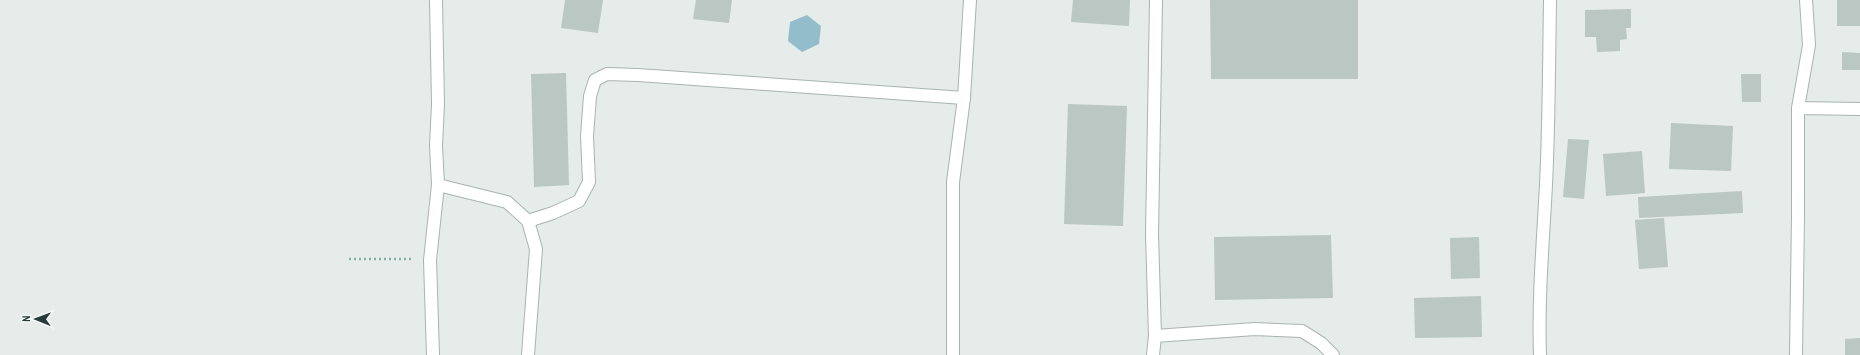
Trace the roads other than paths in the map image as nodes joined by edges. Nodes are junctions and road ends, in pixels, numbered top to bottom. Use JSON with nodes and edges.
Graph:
{"nodes":[{"id":1,"x":436,"y":0,"type":"edge"},
{"id":2,"x":970,"y":0,"type":"edge"},
{"id":3,"x":1156,"y":0,"type":"edge"},
{"id":4,"x":1550,"y":0,"type":"edge"},
{"id":5,"x":1806,"y":0,"type":"edge"},
{"id":6,"x":964,"y":98,"type":"junction"},
{"id":7,"x":1798,"y":108,"type":"junction"},
{"id":8,"x":1860,"y":109,"type":"edge"},
{"id":9,"x":438,"y":185,"type":"junction"},
{"id":10,"x":528,"y":221,"type":"junction"},
{"id":11,"x":1155,"y":336,"type":"junction"},
{"id":12,"x":433,"y":355,"type":"edge"},
{"id":13,"x":528,"y":355,"type":"edge"},
{"id":14,"x":953,"y":355,"type":"edge"},
{"id":15,"x":1153,"y":355,"type":"edge"},
{"id":16,"x":1333,"y":355,"type":"edge"},
{"id":17,"x":1540,"y":355,"type":"edge"},
{"id":18,"x":1796,"y":355,"type":"edge"}],
"edges":[{"from":1,"to":9,"type":"street"},
{"from":2,"to":6,"type":"street"},
{"from":3,"to":11,"type":"street"},
{"from":4,"to":17,"type":"street"},
{"from":5,"to":7,"type":"street"},
{"from":6,"to":10,"type":"street"},
{"from":6,"to":14,"type":"street"},
{"from":7,"to":8,"type":"street"},
{"from":7,"to":18,"type":"street"},
{"from":9,"to":10,"type":"street"},
{"from":9,"to":12,"type":"street"},
{"from":10,"to":13,"type":"street"},
{"from":11,"to":15,"type":"street"},
{"from":11,"to":16,"type":"street"}]}
